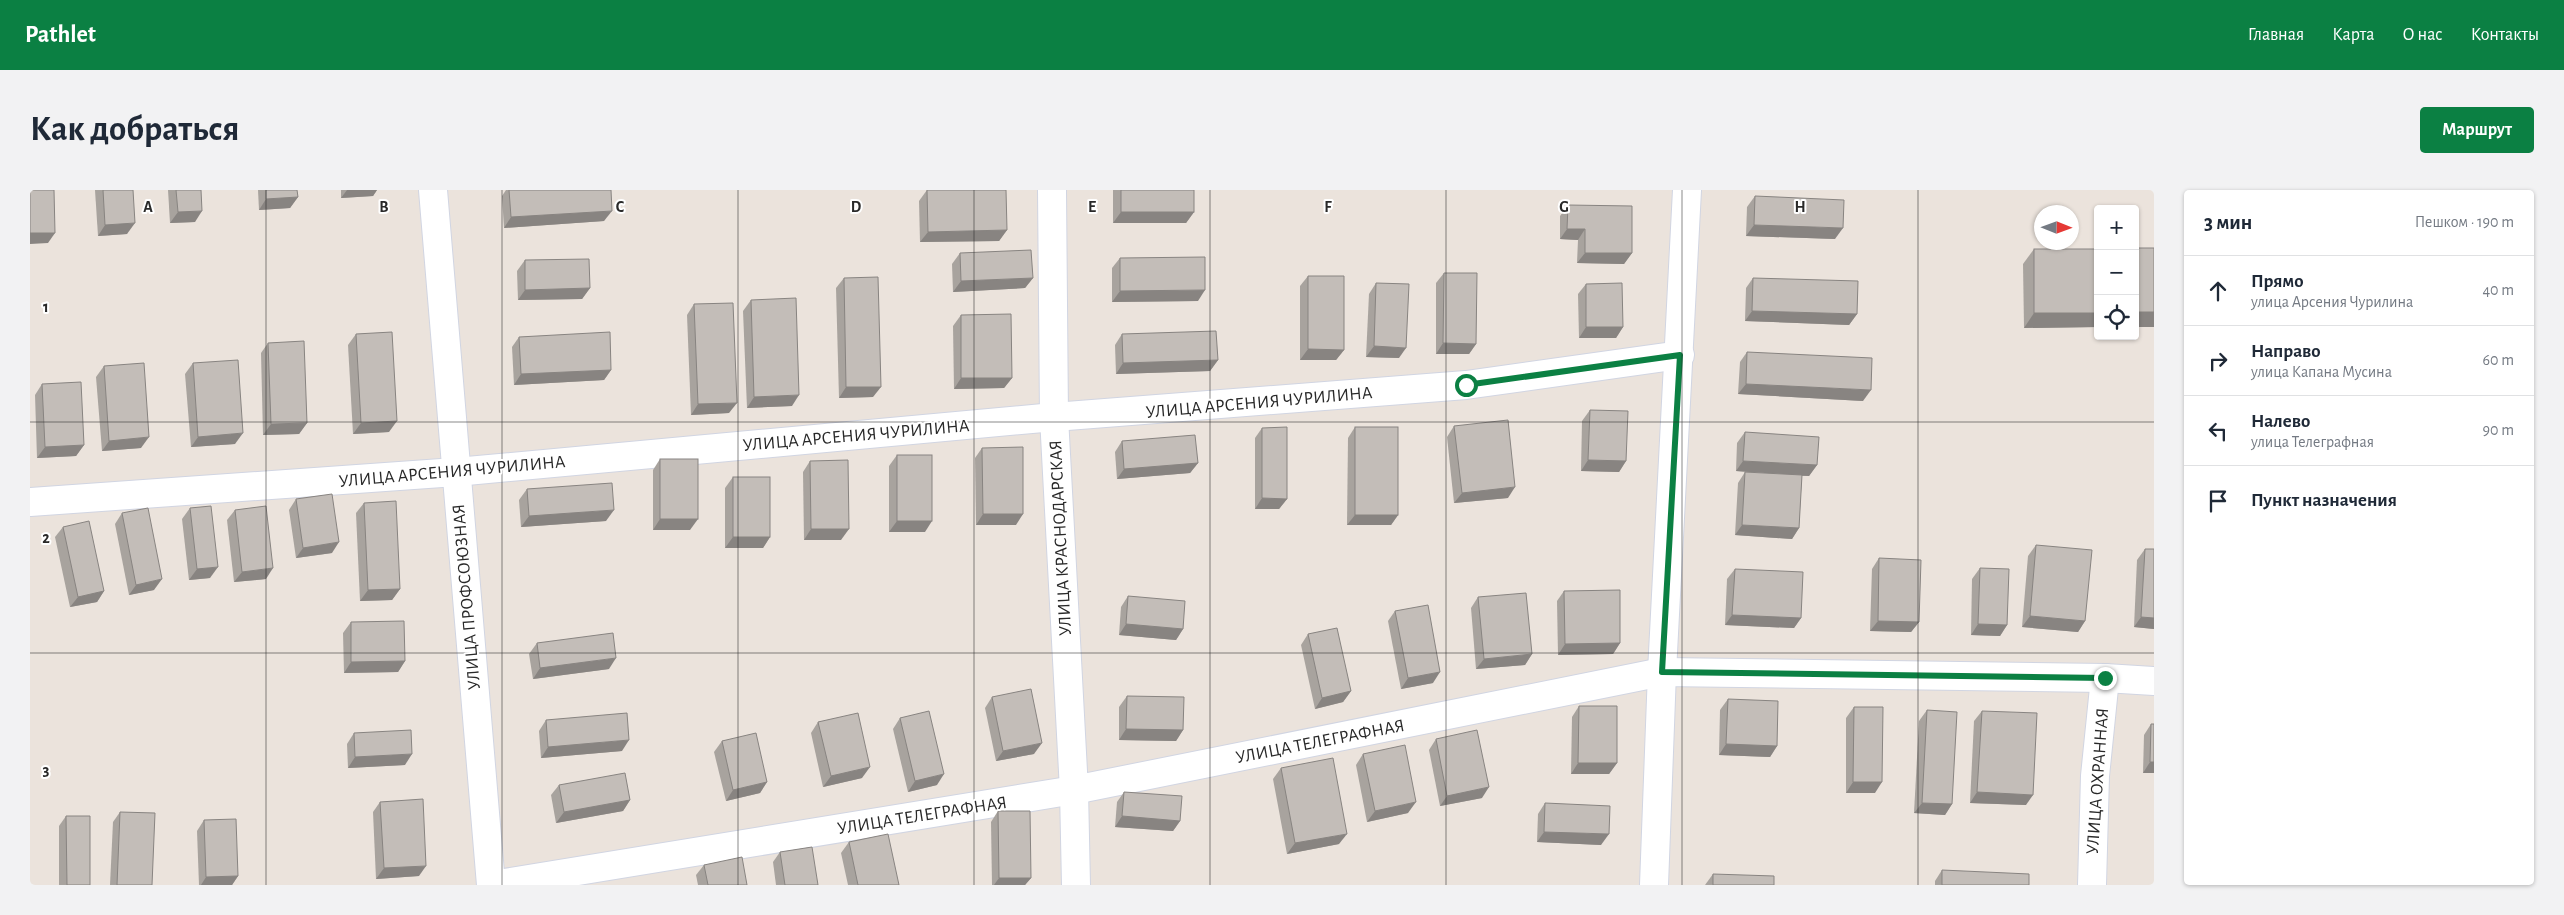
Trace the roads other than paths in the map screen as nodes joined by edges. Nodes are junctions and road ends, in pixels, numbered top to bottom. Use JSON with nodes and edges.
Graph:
{"nodes":[{"id":1,"x":432,"y":190,"type":"edge"},
{"id":2,"x":1052,"y":190,"type":"edge"},
{"id":3,"x":1687,"y":190,"type":"edge"},
{"id":4,"x":1680,"y":355,"type":"junction"},
{"id":5,"x":1054,"y":417,"type":"junction"},
{"id":6,"x":456,"y":472,"type":"junction"},
{"id":7,"x":30,"y":502,"type":"edge"},
{"id":8,"x":1662,"y":672,"type":"junction"},
{"id":9,"x":2105,"y":678,"type":"junction"},
{"id":10,"x":2154,"y":681,"type":"edge"},
{"id":11,"x":1074,"y":790,"type":"junction"},
{"id":12,"x":492,"y":885,"type":"edge"},
{"id":13,"x":1076,"y":885,"type":"edge"},
{"id":14,"x":1654,"y":885,"type":"edge"},
{"id":15,"x":2092,"y":885,"type":"edge"}],
"edges":[{"from":1,"to":6,"type":"street","name":"УЛИЦА ПРОФСОЮЗНАЯ"},
{"from":2,"to":5,"type":"street","name":"УЛИЦА КРАСНОДАРСКАЯ"},
{"from":3,"to":4,"type":"street"},
{"from":4,"to":5,"type":"street","name":"УЛИЦА АРСЕНИЯ ЧУРИЛИНА"},
{"from":4,"to":8,"type":"street"},
{"from":5,"to":6,"type":"street","name":"УЛИЦА АРСЕНИЯ ЧУРИЛИНА"},
{"from":5,"to":11,"type":"street","name":"УЛИЦА КРАСНОДАРСКАЯ"},
{"from":6,"to":7,"type":"street","name":"УЛИЦА АРСЕНИЯ ЧУРИЛИНА"},
{"from":6,"to":12,"type":"street","name":"УЛИЦА ПРОФСОЮЗНАЯ"},
{"from":8,"to":9,"type":"street","name":"УЛИЦА ТЕЛЕГРАФНАЯ"},
{"from":8,"to":11,"type":"street","name":"УЛИЦА ТЕЛЕГРАФНАЯ"},
{"from":8,"to":14,"type":"street"},
{"from":9,"to":10,"type":"street","name":"УЛИЦА ТЕЛЕГРАФНАЯ"},
{"from":9,"to":15,"type":"street","name":"УЛИЦА ОХРАННАЯ"},
{"from":11,"to":12,"type":"street","name":"УЛИЦА ТЕЛЕГРАФНАЯ"},
{"from":11,"to":13,"type":"street","name":"УЛИЦА КРАСНОДАРСКАЯ"}]}
